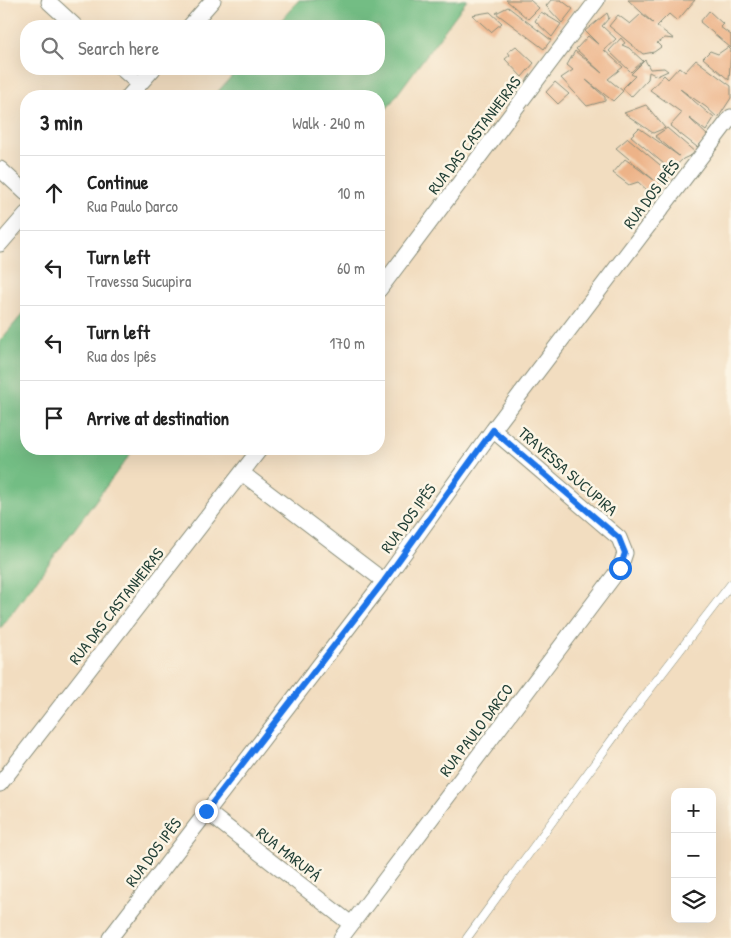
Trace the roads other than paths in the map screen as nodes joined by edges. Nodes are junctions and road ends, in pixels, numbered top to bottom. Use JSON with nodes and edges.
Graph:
{"nodes":[{"id":1,"x":212,"y":0,"type":"edge"},
{"id":2,"x":597,"y":0,"type":"edge"},
{"id":3,"x":49,"y":2,"type":"dead end"},
{"id":4,"x":68,"y":20,"type":"edge"},
{"id":5,"x":195,"y":20,"type":"edge"},
{"id":6,"x":129,"y":75,"type":"edge"},
{"id":7,"x":147,"y":75,"type":"edge"},
{"id":8,"x":139,"y":84,"type":"junction"},
{"id":9,"x":134,"y":90,"type":"edge"},
{"id":10,"x":731,"y":117,"type":"edge"},
{"id":11,"x":0,"y":169,"type":"edge"},
{"id":12,"x":20,"y":187,"type":"edge"},
{"id":13,"x":20,"y":221,"type":"edge"},
{"id":14,"x":0,"y":244,"type":"edge"},
{"id":15,"x":385,"y":282,"type":"edge"},
{"id":16,"x":493,"y":430,"type":"junction"},
{"id":17,"x":256,"y":455,"type":"edge"},
{"id":18,"x":242,"y":473,"type":"junction"},
{"id":19,"x":619,"y":538,"type":"joint"},
{"id":20,"x":384,"y":581,"type":"junction"},
{"id":21,"x":731,"y":584,"type":"edge"},
{"id":22,"x":0,"y":784,"type":"edge"},
{"id":23,"x":206,"y":811,"type":"junction"},
{"id":24,"x":351,"y":924,"type":"junction"},
{"id":25,"x":110,"y":938,"type":"edge"},
{"id":26,"x":341,"y":938,"type":"edge"},
{"id":27,"x":467,"y":938,"type":"edge"}],
"edges":[{"from":1,"to":5,"type":"street"},
{"from":2,"to":15,"type":"street","name":"RUA DAS CASTANHEIRAS"},
{"from":3,"to":4,"type":"street"},
{"from":6,"to":8,"type":"street"},
{"from":7,"to":8,"type":"street"},
{"from":8,"to":9,"type":"street"},
{"from":10,"to":16,"type":"street","name":"RUA DOS IPÊS"},
{"from":11,"to":12,"type":"street"},
{"from":13,"to":14,"type":"street"},
{"from":16,"to":19,"type":"street","name":"TRAVESSA SUCUPIRA"},
{"from":16,"to":20,"type":"street","name":"RUA DOS IPÊS"},
{"from":17,"to":18,"type":"street","name":"RUA DAS CASTANHEIRAS"},
{"from":18,"to":20,"type":"street"},
{"from":18,"to":22,"type":"street","name":"RUA DAS CASTANHEIRAS"},
{"from":19,"to":24,"type":"street","name":"RUA PAULO DARCO"},
{"from":20,"to":23,"type":"street","name":"RUA DOS IPÊS"},
{"from":21,"to":27,"type":"lane"},
{"from":23,"to":24,"type":"street","name":"RUA MARUPÁ"},
{"from":23,"to":25,"type":"street","name":"RUA DOS IPÊS"},
{"from":24,"to":26,"type":"street","name":"RUA PAULO DARCO"}]}
